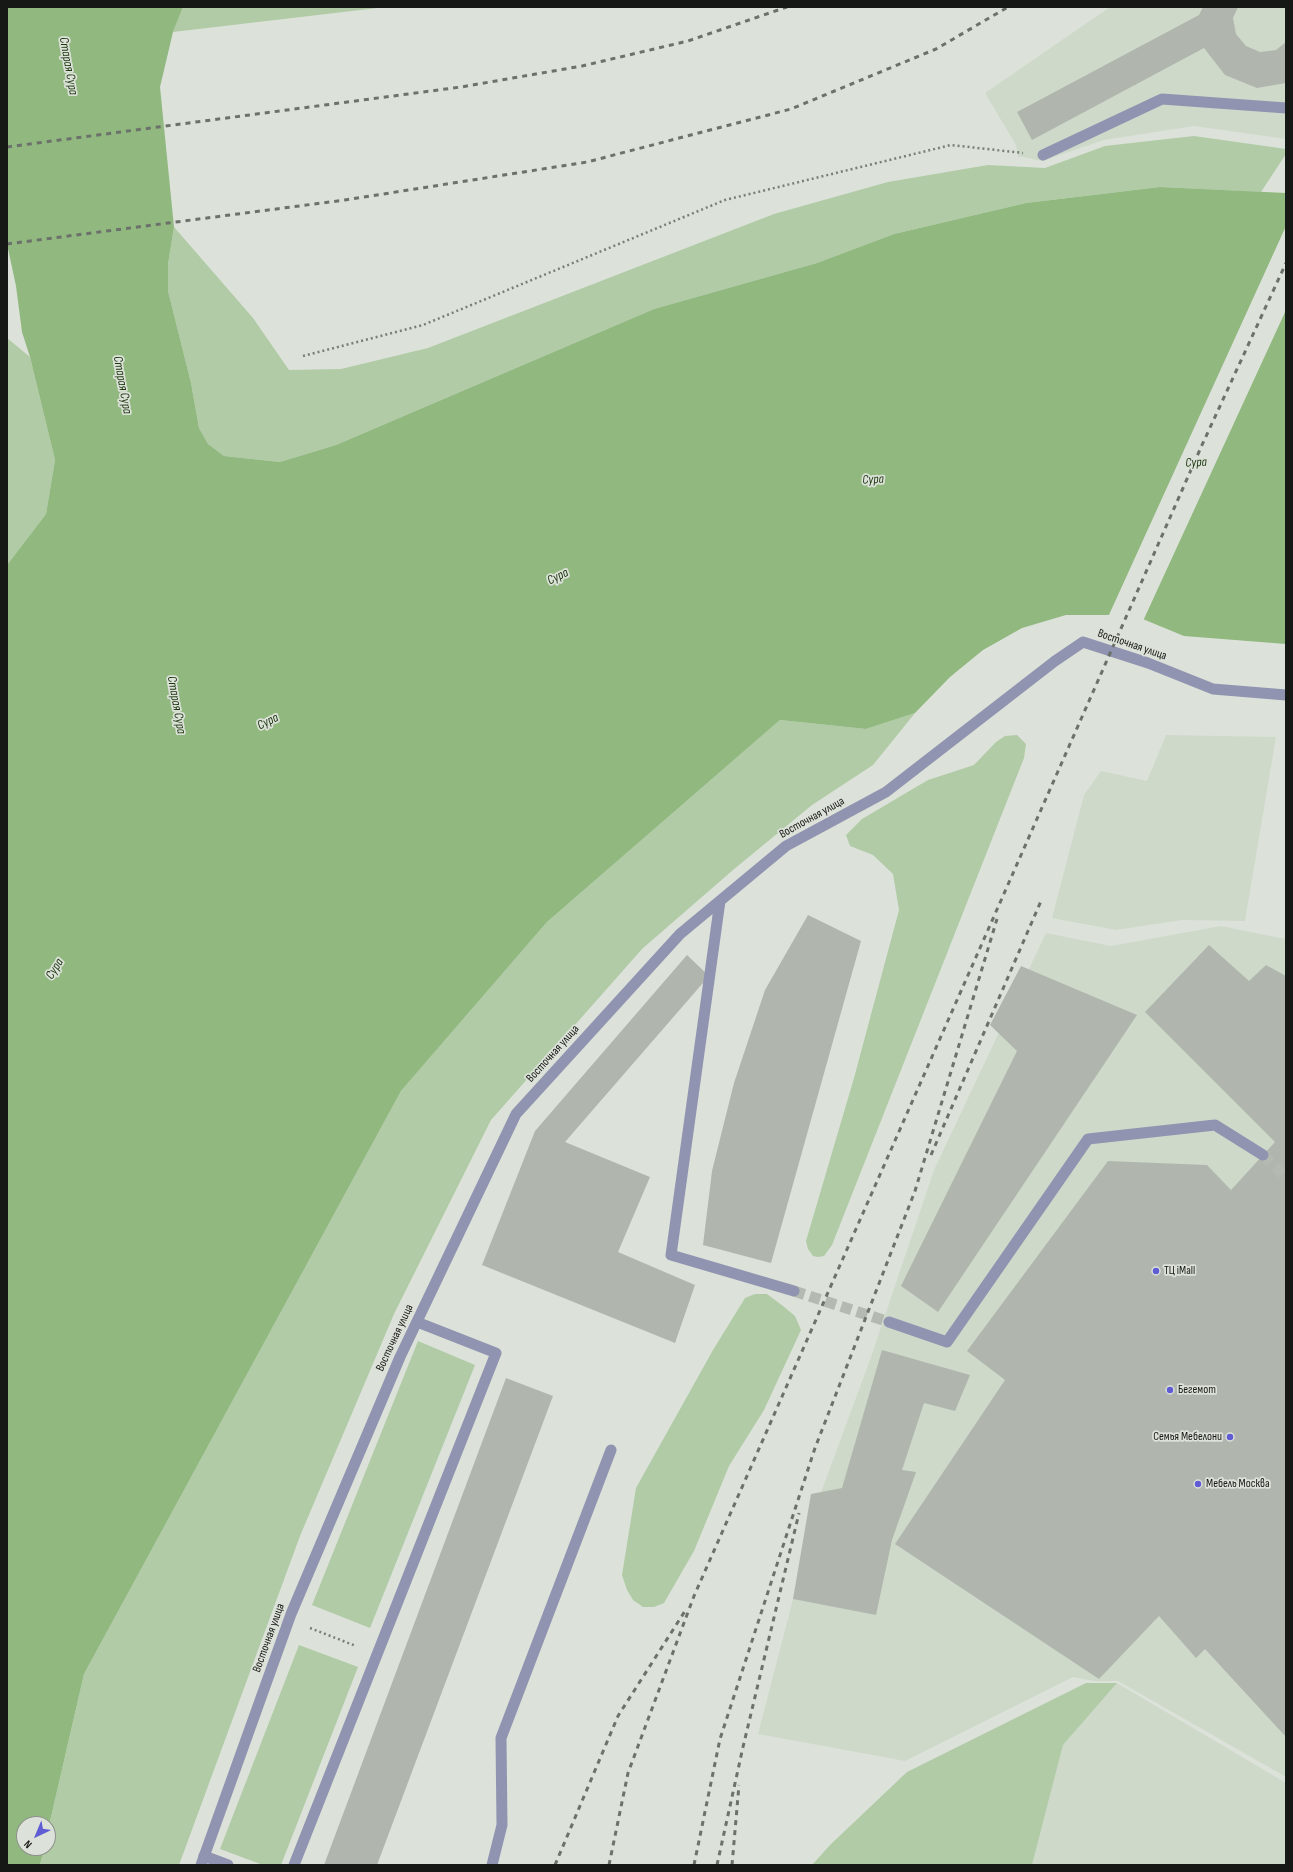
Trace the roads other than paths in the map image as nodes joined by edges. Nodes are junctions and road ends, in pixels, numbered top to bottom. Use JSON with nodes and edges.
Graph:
{"nodes":[{"id":1,"x":1286,"y":108,"type":"edge"},
{"id":2,"x":1043,"y":155,"type":"road end"},
{"id":3,"x":1286,"y":695,"type":"edge"},
{"id":4,"x":720,"y":901,"type":"junction"},
{"id":5,"x":1263,"y":1155,"type":"tunnel mouth"},
{"id":6,"x":794,"y":1291,"type":"tunnel mouth"},
{"id":7,"x":417,"y":1322,"type":"junction"},
{"id":8,"x":889,"y":1322,"type":"tunnel mouth"},
{"id":9,"x":611,"y":1450,"type":"dead end"},
{"id":10,"x":203,"y":1860,"type":"edge"},
{"id":11,"x":228,"y":1865,"type":"edge"},
{"id":12,"x":294,"y":1865,"type":"edge"},
{"id":13,"x":492,"y":1865,"type":"edge"}],
"edges":[{"from":1,"to":2,"type":"street"},
{"from":3,"to":4,"type":"street","name":"Восточная улица"},
{"from":4,"to":6,"type":"street"},
{"from":4,"to":7,"type":"street","name":"Восточная улица"},
{"from":5,"to":8,"type":"street"},
{"from":7,"to":10,"type":"street","name":"Восточная улица"},
{"from":7,"to":12,"type":"street"},
{"from":9,"to":13,"type":"street"},
{"from":10,"to":11,"type":"street"}]}
